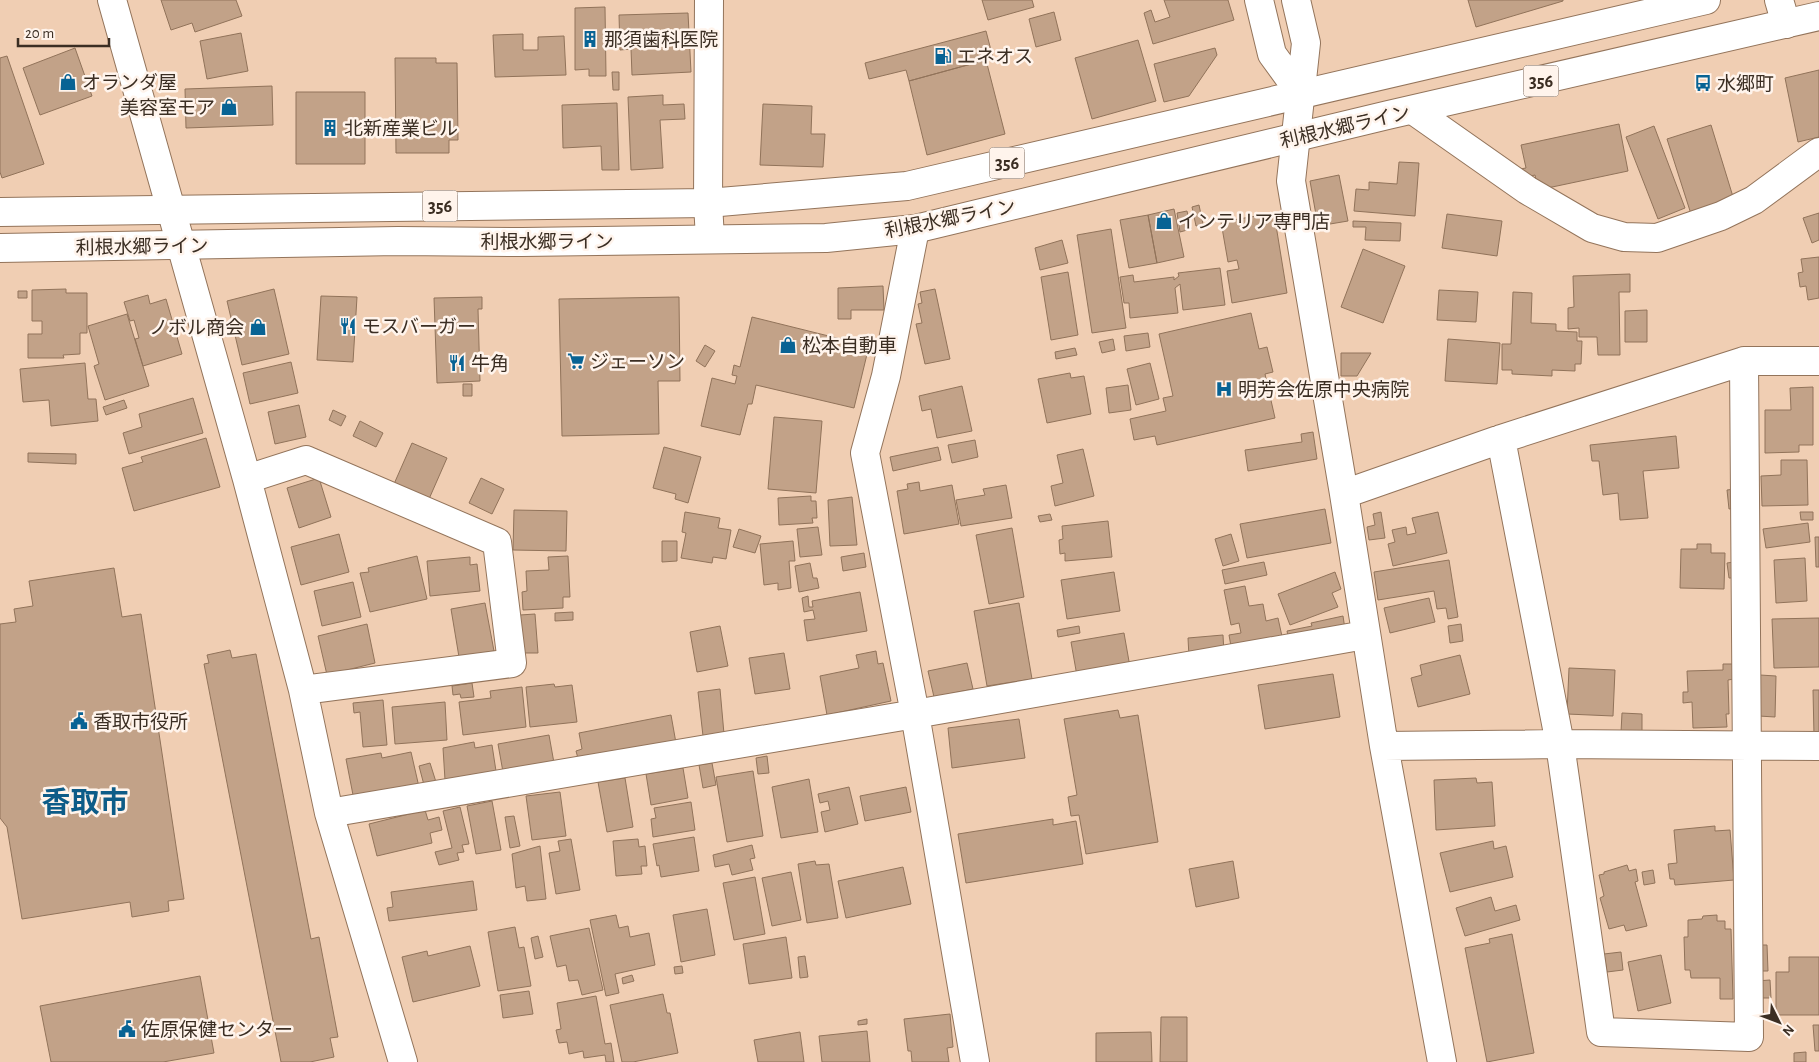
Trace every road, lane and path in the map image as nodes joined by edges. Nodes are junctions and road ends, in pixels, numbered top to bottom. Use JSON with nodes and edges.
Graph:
{"nodes":[{"id":1,"x":112,"y":0,"type":"edge"},
{"id":2,"x":710,"y":0,"type":"edge"},
{"id":3,"x":1259,"y":0,"type":"edge"},
{"id":4,"x":1296,"y":0,"type":"edge"},
{"id":5,"x":1706,"y":0,"type":"edge"},
{"id":6,"x":1782,"y":12,"type":"edge"},
{"id":7,"x":1819,"y":16,"type":"edge"},
{"id":8,"x":1301,"y":94,"type":"junction"},
{"id":9,"x":1413,"y":110,"type":"junction"},
{"id":10,"x":1296,"y":138,"type":"junction"},
{"id":11,"x":1819,"y":152,"type":"edge"},
{"id":12,"x":708,"y":203,"type":"junction"},
{"id":13,"x":172,"y":211,"type":"junction"},
{"id":14,"x":0,"y":212,"type":"edge"},
{"id":15,"x":916,"y":229,"type":"junction"},
{"id":16,"x":710,"y":239,"type":"junction"},
{"id":17,"x":182,"y":246,"type":"junction"},
{"id":18,"x":0,"y":248,"type":"edge"},
{"id":19,"x":1819,"y":361,"type":"edge"},
{"id":20,"x":1744,"y":362,"type":"junction"},
{"id":21,"x":1501,"y":439,"type":"junction"},
{"id":22,"x":247,"y":479,"type":"junction"},
{"id":23,"x":1344,"y":494,"type":"junction"},
{"id":24,"x":1365,"y":635,"type":"junction"},
{"id":25,"x":303,"y":690,"type":"junction"},
{"id":26,"x":915,"y":714,"type":"junction"},
{"id":27,"x":1560,"y":744,"type":"junction"},
{"id":28,"x":1384,"y":746,"type":"junction"},
{"id":29,"x":1748,"y":746,"type":"junction"},
{"id":30,"x":1819,"y":746,"type":"edge"},
{"id":31,"x":329,"y":814,"type":"junction"},
{"id":32,"x":402,"y":1062,"type":"edge"},
{"id":33,"x":976,"y":1062,"type":"edge"},
{"id":34,"x":1442,"y":1062,"type":"edge"}],
"edges":[{"from":1,"to":13,"type":"main road"},
{"from":2,"to":12,"type":"main road"},
{"from":3,"to":8,"type":"main road"},
{"from":4,"to":8,"type":"main road"},
{"from":5,"to":8,"type":"main road","name":"利根水郷ライン","number":"356"},
{"from":6,"to":7,"type":"main road","name":"利根水郷ライン","number":"356"},
{"from":6,"to":9,"type":"main road","name":"利根水郷ライン","number":"356"},
{"from":8,"to":10,"type":"main road"},
{"from":8,"to":12,"type":"main road","name":"利根水郷ライン","number":"356"},
{"from":9,"to":10,"type":"main road","name":"利根水郷ライン","number":"356"},
{"from":9,"to":11,"type":"main road"},
{"from":10,"to":15,"type":"main road","name":"利根水郷ライン","number":"356"},
{"from":10,"to":23,"type":"main road"},
{"from":12,"to":13,"type":"main road","name":"利根水郷ライン","number":"356"},
{"from":12,"to":16,"type":"main road"},
{"from":13,"to":14,"type":"main road","name":"利根水郷ライン","number":"356"},
{"from":13,"to":17,"type":"main road"},
{"from":15,"to":16,"type":"main road","name":"利根水郷ライン","number":"356"},
{"from":15,"to":26,"type":"main road"},
{"from":16,"to":17,"type":"main road","name":"利根水郷ライン","number":"356"},
{"from":17,"to":18,"type":"main road","name":"利根水郷ライン","number":"356"},
{"from":17,"to":22,"type":"main road"},
{"from":19,"to":20,"type":"main road"},
{"from":20,"to":21,"type":"main road"},
{"from":20,"to":29,"type":"main road"},
{"from":21,"to":23,"type":"main road"},
{"from":21,"to":27,"type":"main road"},
{"from":22,"to":25,"type":"main road"},
{"from":22,"to":25,"type":"main road"},
{"from":23,"to":24,"type":"main road"},
{"from":24,"to":26,"type":"main road"},
{"from":24,"to":28,"type":"main road"},
{"from":25,"to":31,"type":"main road"},
{"from":26,"to":31,"type":"main road"},
{"from":26,"to":33,"type":"main road"},
{"from":27,"to":28,"type":"main road"},
{"from":27,"to":29,"type":"main road"},
{"from":27,"to":29,"type":"main road"},
{"from":28,"to":34,"type":"main road"},
{"from":29,"to":30,"type":"main road"},
{"from":31,"to":32,"type":"main road"}]}
